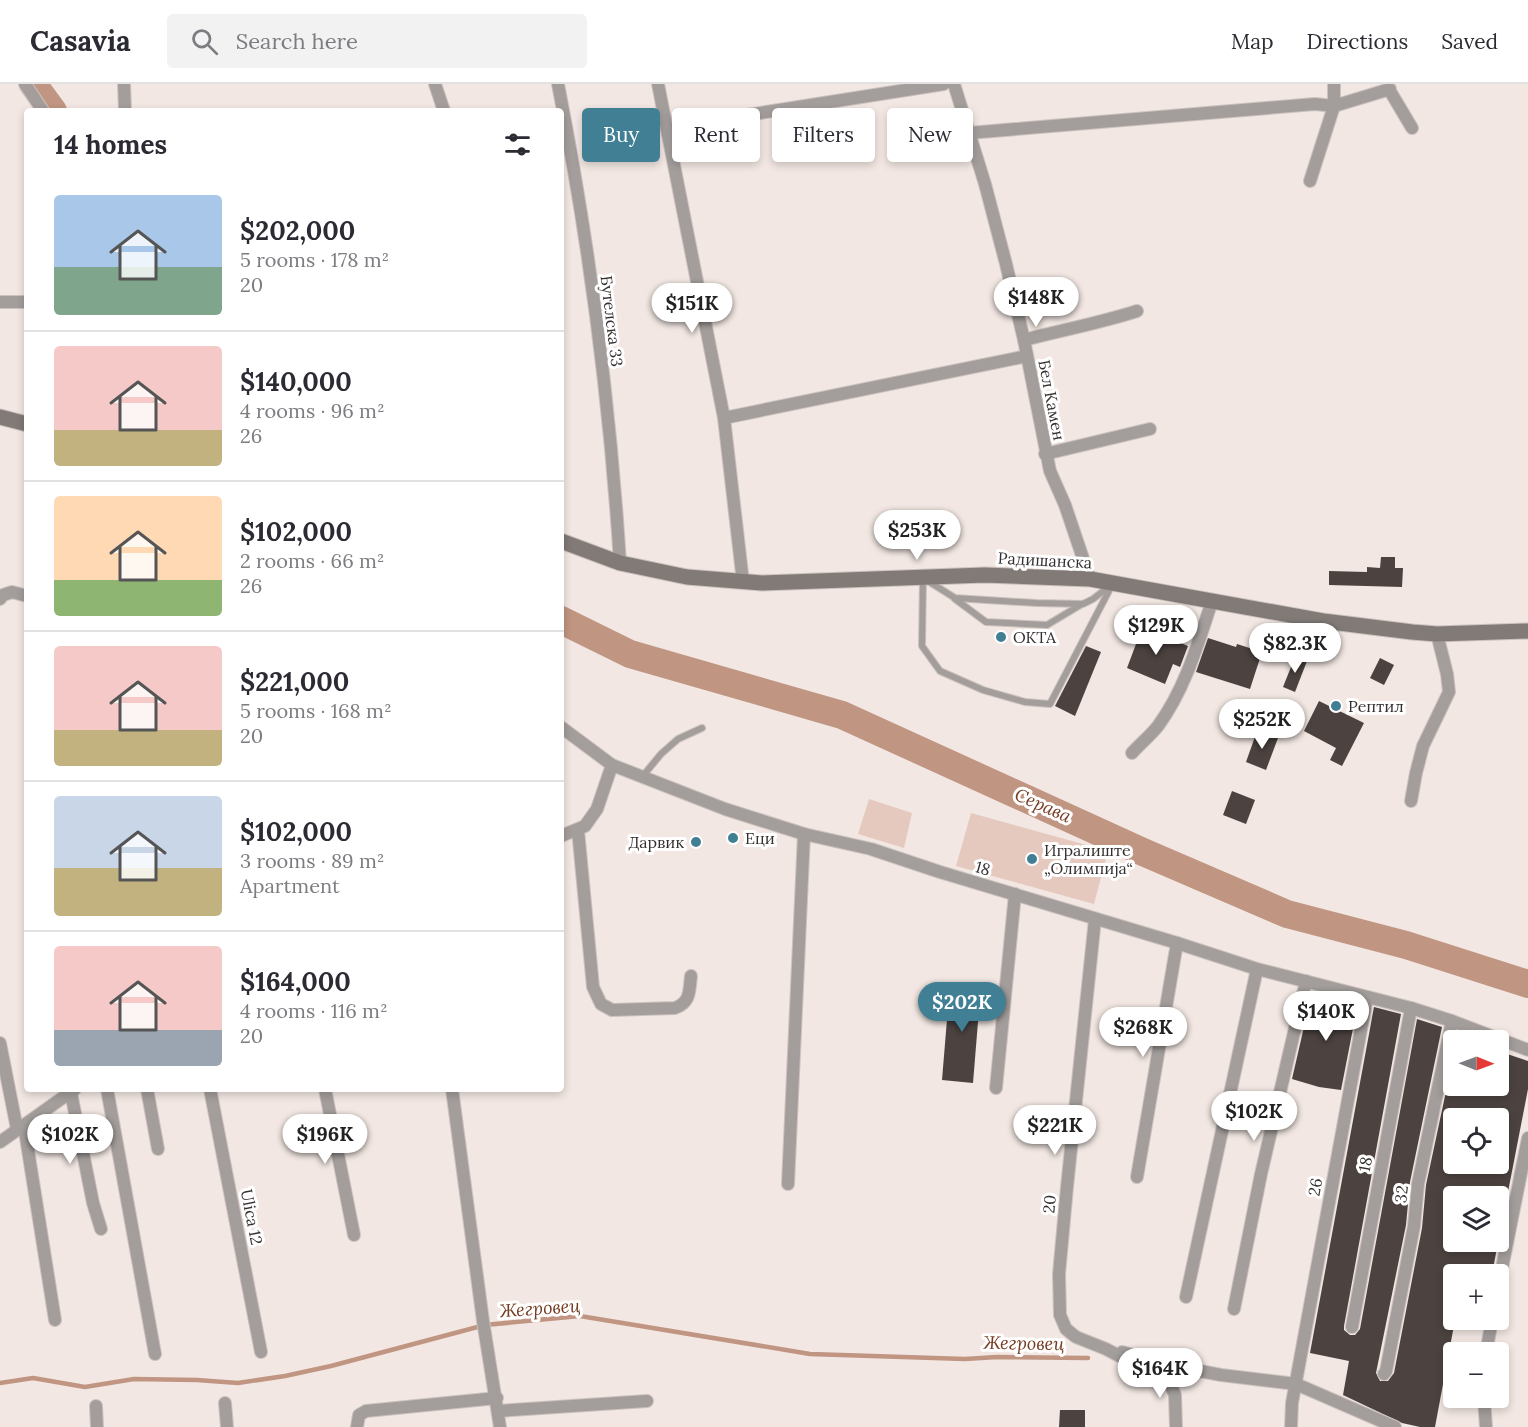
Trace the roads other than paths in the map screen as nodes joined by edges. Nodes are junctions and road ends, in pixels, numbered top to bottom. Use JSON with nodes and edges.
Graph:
{"nodes":[{"id":1,"x":25,"y":84,"type":"edge"},
{"id":2,"x":124,"y":84,"type":"edge"},
{"id":3,"x":435,"y":84,"type":"edge"},
{"id":4,"x":558,"y":84,"type":"edge"},
{"id":5,"x":658,"y":84,"type":"edge"},
{"id":6,"x":944,"y":84,"type":"edge"},
{"id":7,"x":954,"y":84,"type":"edge"},
{"id":8,"x":1334,"y":84,"type":"edge"},
{"id":9,"x":1394,"y":86,"type":"edge"},
{"id":10,"x":1334,"y":106,"type":"junction"},
{"id":11,"x":41,"y":108,"type":"edge"},
{"id":12,"x":125,"y":108,"type":"edge"},
{"id":13,"x":443,"y":108,"type":"edge"},
{"id":14,"x":562,"y":108,"type":"edge"},
{"id":15,"x":962,"y":108,"type":"edge"},
{"id":16,"x":760,"y":113,"type":"edge"},
{"id":17,"x":564,"y":116,"type":"edge"},
{"id":18,"x":1412,"y":128,"type":"dead end"},
{"id":19,"x":973,"y":132,"type":"edge"},
{"id":20,"x":973,"y":145,"type":"edge"},
{"id":21,"x":1310,"y":181,"type":"dead end"},
{"id":22,"x":0,"y":302,"type":"edge"},
{"id":23,"x":24,"y":302,"type":"edge"},
{"id":24,"x":1137,"y":311,"type":"dead end"},
{"id":25,"x":1024,"y":340,"type":"junction"},
{"id":26,"x":1027,"y":356,"type":"junction"},
{"id":27,"x":0,"y":417,"type":"edge"},
{"id":28,"x":724,"y":418,"type":"junction"},
{"id":29,"x":24,"y":423,"type":"edge"},
{"id":30,"x":1150,"y":429,"type":"dead end"},
{"id":31,"x":1045,"y":454,"type":"junction"},
{"id":32,"x":564,"y":542,"type":"edge"},
{"id":33,"x":620,"y":563,"type":"junction"},
{"id":34,"x":923,"y":577,"type":"junction"},
{"id":35,"x":1090,"y":579,"type":"junction"},
{"id":36,"x":742,"y":582,"type":"junction"},
{"id":37,"x":1113,"y":582,"type":"junction"},
{"id":38,"x":24,"y":595,"type":"edge"},
{"id":39,"x":955,"y":598,"type":"junction"},
{"id":40,"x":0,"y":599,"type":"edge"},
{"id":41,"x":1212,"y":601,"type":"junction"},
{"id":42,"x":1083,"y":604,"type":"junction"},
{"id":43,"x":1528,"y":631,"type":"edge"},
{"id":44,"x":1437,"y":634,"type":"junction"},
{"id":45,"x":702,"y":728,"type":"dead end"},
{"id":46,"x":564,"y":729,"type":"edge"},
{"id":47,"x":1132,"y":753,"type":"dead end"},
{"id":48,"x":612,"y":765,"type":"junction"},
{"id":49,"x":642,"y":778,"type":"junction"},
{"id":50,"x":1411,"y":801,"type":"dead end"},
{"id":51,"x":578,"y":830,"type":"junction"},
{"id":52,"x":804,"y":834,"type":"junction"},
{"id":53,"x":564,"y":835,"type":"edge"},
{"id":54,"x":1015,"y":894,"type":"junction"},
{"id":55,"x":1095,"y":919,"type":"junction"},
{"id":56,"x":1178,"y":943,"type":"junction"},
{"id":57,"x":1257,"y":969,"type":"junction"},
{"id":58,"x":691,"y":976,"type":"dead end"},
{"id":59,"x":1306,"y":981,"type":"junction"},
{"id":60,"x":1367,"y":997,"type":"junction"},
{"id":61,"x":1411,"y":1008,"type":"junction"},
{"id":62,"x":1452,"y":1021,"type":"junction"},
{"id":63,"x":0,"y":1043,"type":"edge"},
{"id":64,"x":1528,"y":1050,"type":"edge"},
{"id":65,"x":996,"y":1088,"type":"dead end"},
{"id":66,"x":72,"y":1092,"type":"edge"},
{"id":67,"x":73,"y":1092,"type":"edge"},
{"id":68,"x":108,"y":1092,"type":"edge"},
{"id":69,"x":148,"y":1092,"type":"edge"},
{"id":70,"x":211,"y":1092,"type":"edge"},
{"id":71,"x":326,"y":1092,"type":"edge"},
{"id":72,"x":452,"y":1092,"type":"edge"},
{"id":73,"x":21,"y":1127,"type":"junction"},
{"id":74,"x":1528,"y":1138,"type":"edge"},
{"id":75,"x":0,"y":1142,"type":"edge"},
{"id":76,"x":158,"y":1149,"type":"dead end"},
{"id":77,"x":1137,"y":1178,"type":"dead end"},
{"id":78,"x":788,"y":1184,"type":"dead end"},
{"id":79,"x":101,"y":1229,"type":"dead end"},
{"id":80,"x":354,"y":1235,"type":"dead end"},
{"id":81,"x":1503,"y":1264,"type":"edge"},
{"id":82,"x":1186,"y":1297,"type":"dead end"},
{"id":83,"x":1234,"y":1309,"type":"dead end"},
{"id":84,"x":55,"y":1320,"type":"dead end"},
{"id":85,"x":1352,"y":1327,"type":"dead end"},
{"id":86,"x":1106,"y":1349,"type":"junction"},
{"id":87,"x":261,"y":1352,"type":"dead end"},
{"id":88,"x":155,"y":1354,"type":"dead end"},
{"id":89,"x":1385,"y":1372,"type":"dead end"},
{"id":90,"x":1296,"y":1383,"type":"junction"},
{"id":91,"x":496,"y":1398,"type":"junction"},
{"id":92,"x":647,"y":1401,"type":"dead end"},
{"id":93,"x":225,"y":1403,"type":"dead end"},
{"id":94,"x":96,"y":1406,"type":"dead end"},
{"id":95,"x":1485,"y":1408,"type":"edge"},
{"id":96,"x":498,"y":1411,"type":"junction"},
{"id":97,"x":97,"y":1427,"type":"edge"},
{"id":98,"x":227,"y":1427,"type":"edge"},
{"id":99,"x":357,"y":1427,"type":"edge"},
{"id":100,"x":500,"y":1427,"type":"edge"},
{"id":101,"x":1176,"y":1427,"type":"edge"},
{"id":102,"x":1291,"y":1427,"type":"edge"},
{"id":103,"x":1395,"y":1427,"type":"edge"},
{"id":104,"x":1486,"y":1427,"type":"edge"}],
"edges":[{"from":1,"to":11,"type":"street"},
{"from":2,"to":12,"type":"street"},
{"from":3,"to":13,"type":"street"},
{"from":4,"to":14,"type":"street","name":"Бутелска 33"},
{"from":5,"to":28,"type":"street"},
{"from":6,"to":16,"type":"street"},
{"from":7,"to":15,"type":"street","name":"Бел Камен"},
{"from":8,"to":10,"type":"street"},
{"from":9,"to":10,"type":"street"},
{"from":9,"to":18,"type":"street"},
{"from":10,"to":19,"type":"street"},
{"from":10,"to":21,"type":"street"},
{"from":17,"to":33,"type":"street","name":"Бутелска 33"},
{"from":20,"to":25,"type":"street","name":"Бел Камен"},
{"from":22,"to":23,"type":"street"},
{"from":24,"to":25,"type":"street"},
{"from":25,"to":26,"type":"street","name":"Бел Камен"},
{"from":26,"to":28,"type":"street"},
{"from":26,"to":31,"type":"street","name":"Бел Камен"},
{"from":27,"to":29,"type":"street"},
{"from":28,"to":36,"type":"street"},
{"from":30,"to":31,"type":"street"},
{"from":31,"to":35,"type":"street","name":"Бел Камен"},
{"from":32,"to":33,"type":"street","name":"Радишанска"},
{"from":33,"to":36,"type":"street","name":"Радишанска"},
{"from":34,"to":35,"type":"street","name":"Радишанска"},
{"from":34,"to":36,"type":"street","name":"Радишанска"},
{"from":34,"to":37,"type":"lane"},
{"from":34,"to":39,"type":"lane"},
{"from":35,"to":37,"type":"street","name":"Радишанска"},
{"from":37,"to":41,"type":"street","name":"Радишанска"},
{"from":37,"to":42,"type":"lane"},
{"from":38,"to":40,"type":"street"},
{"from":39,"to":42,"type":"lane"},
{"from":39,"to":42,"type":"lane"},
{"from":41,"to":44,"type":"street","name":"Радишанска"},
{"from":41,"to":47,"type":"street"},
{"from":43,"to":44,"type":"street","name":"Радишанска"},
{"from":44,"to":50,"type":"street"},
{"from":45,"to":49,"type":"lane"},
{"from":46,"to":48,"type":"street","name":"18"},
{"from":48,"to":49,"type":"street","name":"18"},
{"from":48,"to":51,"type":"street"},
{"from":49,"to":52,"type":"street","name":"18"},
{"from":51,"to":53,"type":"street"},
{"from":51,"to":58,"type":"street"},
{"from":52,"to":54,"type":"street","name":"18"},
{"from":52,"to":78,"type":"street"},
{"from":54,"to":55,"type":"street","name":"18"},
{"from":54,"to":65,"type":"street"},
{"from":55,"to":56,"type":"street","name":"18"},
{"from":55,"to":86,"type":"street","name":"20"},
{"from":56,"to":57,"type":"street","name":"18"},
{"from":56,"to":77,"type":"street"},
{"from":57,"to":59,"type":"street","name":"18"},
{"from":57,"to":82,"type":"street"},
{"from":59,"to":60,"type":"street","name":"18"},
{"from":59,"to":83,"type":"street"},
{"from":60,"to":61,"type":"street","name":"18"},
{"from":60,"to":90,"type":"street","name":"26"},
{"from":61,"to":62,"type":"street","name":"18"},
{"from":61,"to":85,"type":"street","name":"18"},
{"from":62,"to":64,"type":"street","name":"18"},
{"from":62,"to":89,"type":"street","name":"32"},
{"from":63,"to":73,"type":"street"},
{"from":66,"to":73,"type":"street"},
{"from":67,"to":79,"type":"street"},
{"from":68,"to":88,"type":"street"},
{"from":69,"to":76,"type":"street"},
{"from":70,"to":87,"type":"street","name":"Ulica 12"},
{"from":71,"to":80,"type":"street"},
{"from":72,"to":91,"type":"street"},
{"from":73,"to":75,"type":"street"},
{"from":73,"to":84,"type":"street"},
{"from":74,"to":81,"type":"street"},
{"from":86,"to":90,"type":"street"},
{"from":86,"to":101,"type":"street","name":"20"},
{"from":90,"to":102,"type":"street","name":"26"},
{"from":90,"to":103,"type":"street"},
{"from":91,"to":96,"type":"street"},
{"from":91,"to":99,"type":"street"},
{"from":92,"to":96,"type":"street"},
{"from":93,"to":98,"type":"street"},
{"from":94,"to":97,"type":"street"},
{"from":95,"to":104,"type":"street"},
{"from":96,"to":100,"type":"street"}]}
